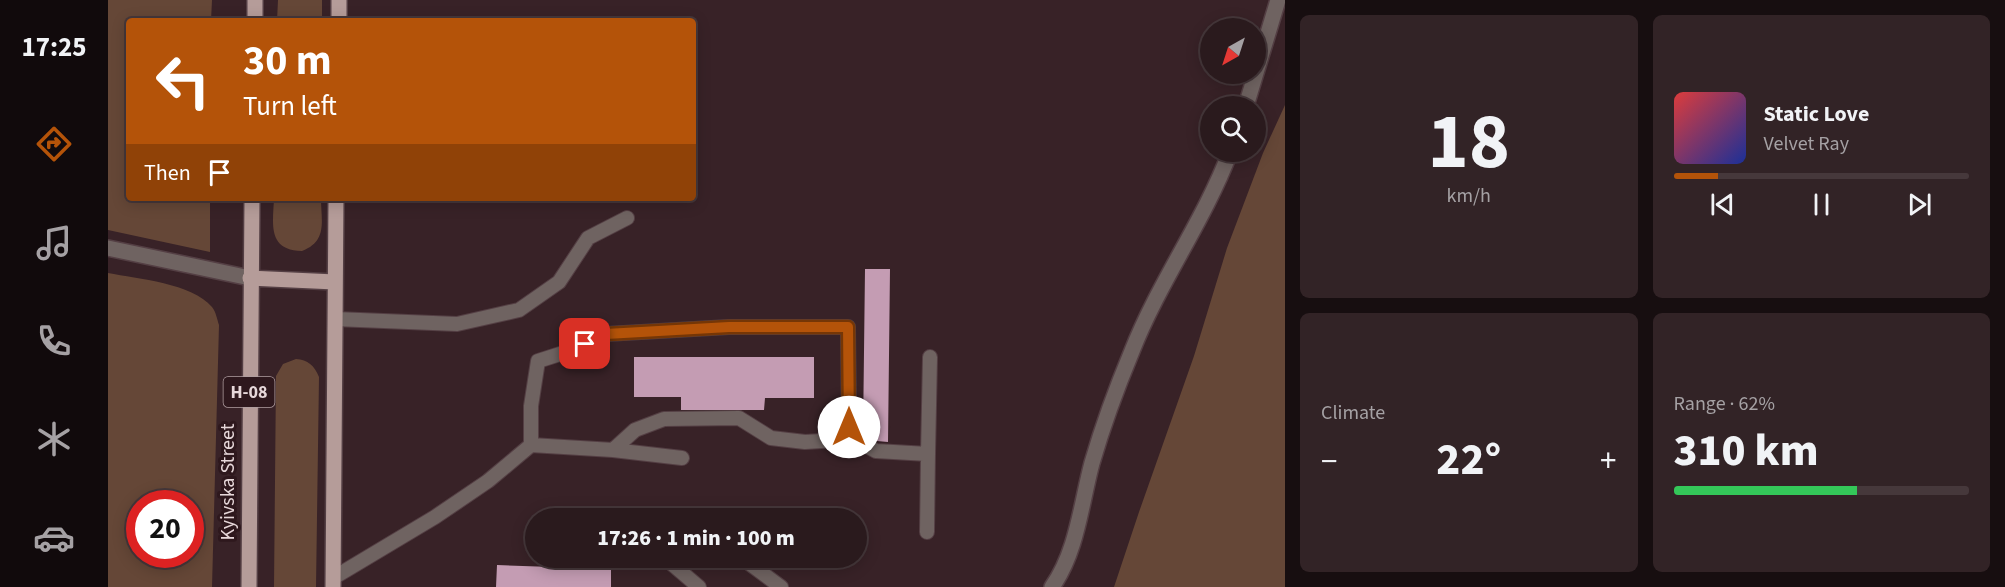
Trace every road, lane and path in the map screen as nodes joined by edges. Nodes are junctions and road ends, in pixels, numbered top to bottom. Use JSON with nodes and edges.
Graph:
{"nodes":[{"id":1,"x":255,"y":0,"type":"edge"},
{"id":2,"x":339,"y":0,"type":"edge"},
{"id":3,"x":1278,"y":0,"type":"edge"},
{"id":4,"x":255,"y":18,"type":"edge"},
{"id":5,"x":339,"y":18,"type":"edge"},
{"id":6,"x":1249,"y":96,"type":"edge"},
{"id":7,"x":1225,"y":162,"type":"edge"},
{"id":8,"x":252,"y":201,"type":"edge"},
{"id":9,"x":336,"y":201,"type":"edge"},
{"id":10,"x":627,"y":218,"type":"dead end"},
{"id":11,"x":108,"y":248,"type":"edge"},
{"id":12,"x":250,"y":278,"type":"junction"},
{"id":13,"x":335,"y":282,"type":"junction"},
{"id":14,"x":334,"y":319,"type":"junction"},
{"id":15,"x":930,"y":357,"type":"dead end"},
{"id":16,"x":854,"y":439,"type":"junction"},
{"id":17,"x":531,"y":445,"type":"junction"},
{"id":18,"x":613,"y":450,"type":"junction"},
{"id":19,"x":928,"y":454,"type":"junction"},
{"id":20,"x":682,"y":458,"type":"dead end"},
{"id":21,"x":927,"y":532,"type":"dead end"},
{"id":22,"x":677,"y":568,"type":"edge"},
{"id":23,"x":755,"y":568,"type":"edge"},
{"id":24,"x":333,"y":582,"type":"edge"},
{"id":25,"x":249,"y":587,"type":"edge"},
{"id":26,"x":699,"y":587,"type":"edge"},
{"id":27,"x":781,"y":587,"type":"edge"},
{"id":28,"x":1052,"y":587,"type":"edge"}],
"edges":[{"from":1,"to":4,"type":"main road"},
{"from":2,"to":5,"type":"main road"},
{"from":3,"to":6,"type":"street"},
{"from":7,"to":28,"type":"street"},
{"from":8,"to":12,"type":"main road","name":"Kyivska Street","number":"Н-08"},
{"from":9,"to":13,"type":"main road"},
{"from":10,"to":14,"type":"lane"},
{"from":11,"to":12,"type":"street"},
{"from":12,"to":13,"type":"main road"},
{"from":12,"to":25,"type":"main road","name":"Kyivska Street","number":"Н-08"},
{"from":13,"to":14,"type":"main road"},
{"from":14,"to":24,"type":"main road"},
{"from":15,"to":19,"type":"lane"},
{"from":16,"to":17,"type":"lane"},
{"from":16,"to":18,"type":"lane"},
{"from":16,"to":19,"type":"lane"},
{"from":17,"to":18,"type":"lane"},
{"from":17,"to":24,"type":"lane"},
{"from":18,"to":20,"type":"lane"},
{"from":19,"to":21,"type":"lane"},
{"from":22,"to":26,"type":"lane"},
{"from":23,"to":27,"type":"lane"}]}
